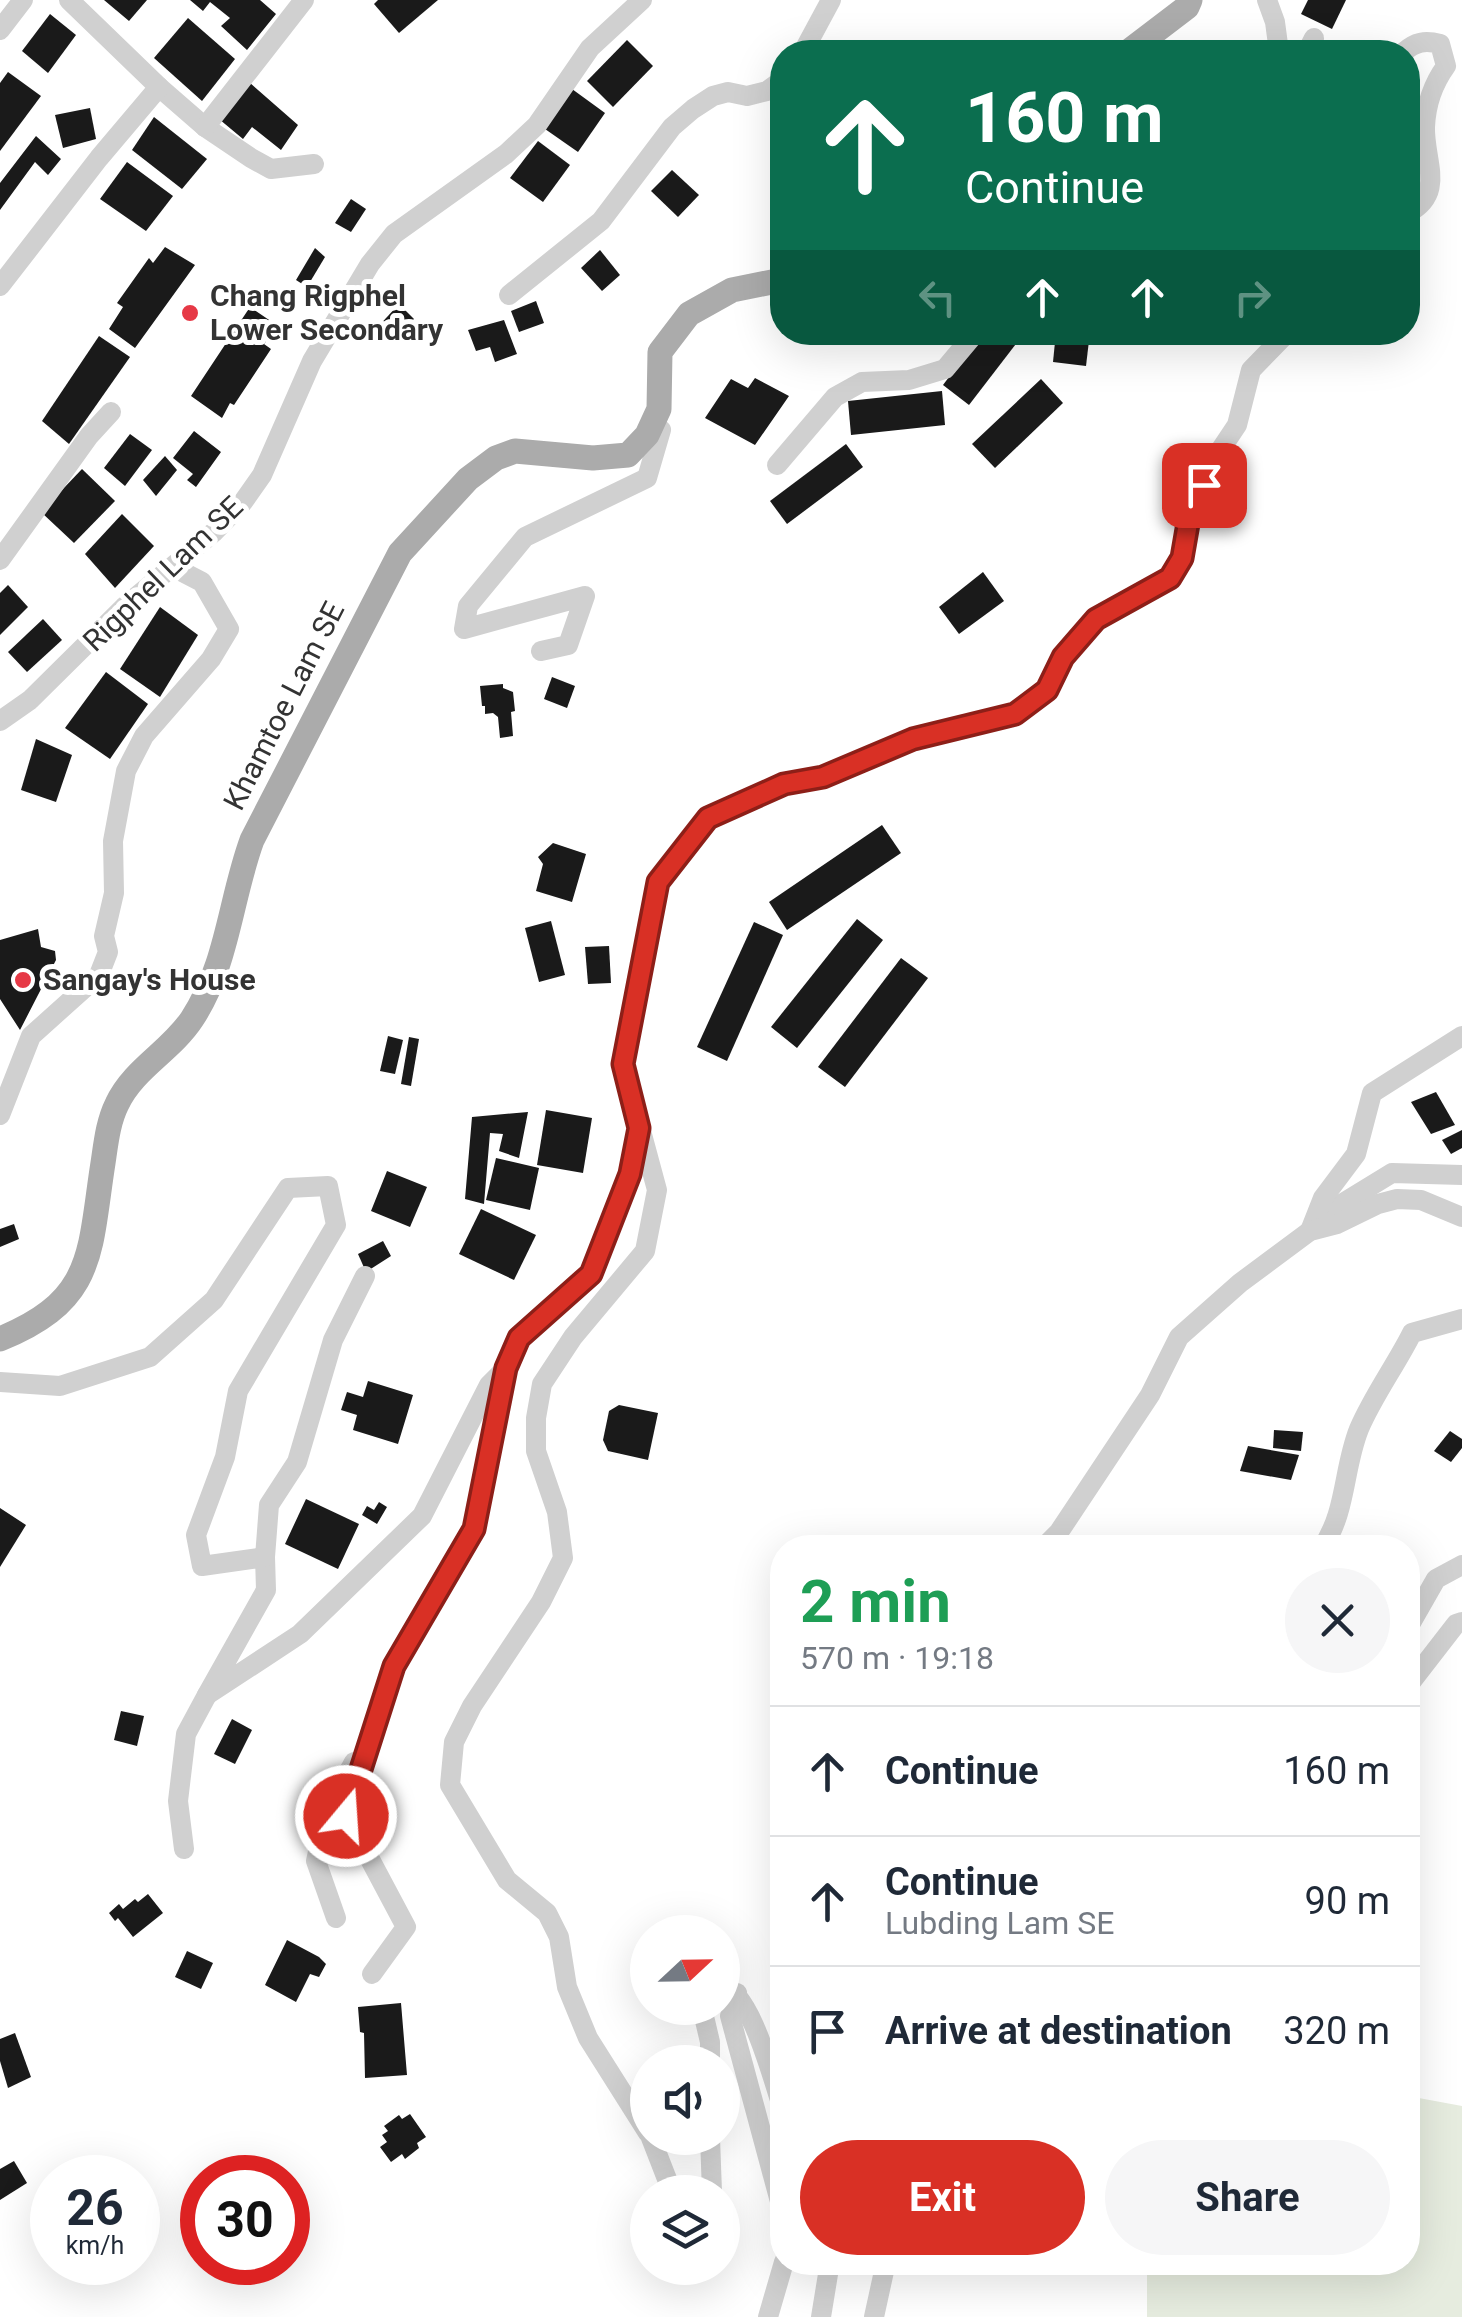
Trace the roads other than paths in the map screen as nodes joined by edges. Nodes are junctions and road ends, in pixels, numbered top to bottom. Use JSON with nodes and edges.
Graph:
{"nodes":[{"id":1,"x":23,"y":0,"type":"edge"},
{"id":2,"x":69,"y":0,"type":"edge"},
{"id":3,"x":304,"y":0,"type":"edge"},
{"id":4,"x":642,"y":0,"type":"edge"},
{"id":5,"x":831,"y":0,"type":"edge"},
{"id":6,"x":1190,"y":0,"type":"edge"},
{"id":7,"x":1268,"y":0,"type":"edge"},
{"id":8,"x":0,"y":30,"type":"edge"},
{"id":9,"x":809,"y":40,"type":"edge"},
{"id":10,"x":1143,"y":40,"type":"edge"},
{"id":11,"x":1277,"y":40,"type":"edge"},
{"id":12,"x":1420,"y":43,"type":"edge"},
{"id":13,"x":159,"y":87,"type":"junction"},
{"id":14,"x":770,"y":89,"type":"edge"},
{"id":15,"x":205,"y":127,"type":"junction"},
{"id":16,"x":314,"y":164,"type":"dead end"},
{"id":17,"x":1420,"y":204,"type":"edge"},
{"id":18,"x":770,"y":282,"type":"edge"},
{"id":19,"x":0,"y":286,"type":"edge"},
{"id":20,"x":509,"y":295,"type":"dead end"},
{"id":21,"x":965,"y":345,"type":"edge"},
{"id":22,"x":1276,"y":345,"type":"edge"},
{"id":23,"x":110,"y":412,"type":"dead end"},
{"id":24,"x":653,"y":423,"type":"junction"},
{"id":25,"x":777,"y":464,"type":"dead end"},
{"id":26,"x":0,"y":560,"type":"edge"},
{"id":27,"x":173,"y":567,"type":"junction"},
{"id":28,"x":540,"y":651,"type":"dead end"},
{"id":29,"x":0,"y":721,"type":"edge"},
{"id":30,"x":1462,"y":1036,"type":"edge"},
{"id":31,"x":0,"y":1114,"type":"edge"},
{"id":32,"x":639,"y":1128,"type":"junction"},
{"id":33,"x":1462,"y":1175,"type":"edge"},
{"id":34,"x":1462,"y":1217,"type":"edge"},
{"id":35,"x":1310,"y":1231,"type":"junction"},
{"id":36,"x":365,"y":1276,"type":"dead end"},
{"id":37,"x":1462,"y":1320,"type":"edge"},
{"id":38,"x":0,"y":1339,"type":"edge"},
{"id":39,"x":506,"y":1368,"type":"junction"},
{"id":40,"x":0,"y":1382,"type":"edge"},
{"id":41,"x":1056,"y":1535,"type":"edge"},
{"id":42,"x":1328,"y":1535,"type":"edge"},
{"id":43,"x":264,"y":1557,"type":"junction"},
{"id":44,"x":1462,"y":1566,"type":"edge"},
{"id":45,"x":1420,"y":1607,"type":"edge"},
{"id":46,"x":1462,"y":1622,"type":"edge"},
{"id":47,"x":1420,"y":1670,"type":"edge"},
{"id":48,"x":207,"y":1695,"type":"junction"},
{"id":49,"x":378,"y":1716,"type":"junction"},
{"id":50,"x":184,"y":1849,"type":"dead end"},
{"id":51,"x":336,"y":1918,"type":"dead end"},
{"id":52,"x":372,"y":1974,"type":"dead end"},
{"id":53,"x":740,"y":2001,"type":"edge"},
{"id":54,"x":732,"y":2025,"type":"edge"},
{"id":55,"x":770,"y":2073,"type":"edge"},
{"id":56,"x":630,"y":2105,"type":"edge"},
{"id":57,"x":770,"y":2164,"type":"edge"},
{"id":58,"x":780,"y":2275,"type":"edge"},
{"id":59,"x":828,"y":2275,"type":"edge"},
{"id":60,"x":883,"y":2275,"type":"edge"},
{"id":61,"x":768,"y":2317,"type":"edge"},
{"id":62,"x":821,"y":2317,"type":"edge"},
{"id":63,"x":874,"y":2317,"type":"edge"}],
"edges":[{"from":1,"to":8,"type":"street"},
{"from":2,"to":13,"type":"street"},
{"from":3,"to":15,"type":"street"},
{"from":4,"to":27,"type":"street","name":"Rigphel Lam SE"},
{"from":5,"to":9,"type":"street"},
{"from":6,"to":10,"type":"main road"},
{"from":7,"to":11,"type":"street"},
{"from":12,"to":17,"type":"street"},
{"from":13,"to":15,"type":"street"},
{"from":13,"to":19,"type":"street"},
{"from":14,"to":20,"type":"street"},
{"from":15,"to":16,"type":"street"},
{"from":18,"to":24,"type":"main road"},
{"from":21,"to":25,"type":"street"},
{"from":22,"to":32,"type":"street"},
{"from":23,"to":26,"type":"street"},
{"from":24,"to":28,"type":"street"},
{"from":24,"to":38,"type":"main road","name":"Khamtoe Lam SE"},
{"from":27,"to":29,"type":"street","name":"Rigphel Lam SE"},
{"from":27,"to":31,"type":"street"},
{"from":30,"to":35,"type":"street"},
{"from":32,"to":39,"type":"street"},
{"from":32,"to":56,"type":"street"},
{"from":33,"to":35,"type":"street"},
{"from":34,"to":35,"type":"street"},
{"from":35,"to":41,"type":"street"},
{"from":36,"to":43,"type":"street"},
{"from":37,"to":42,"type":"street"},
{"from":39,"to":48,"type":"street"},
{"from":39,"to":49,"type":"street"},
{"from":40,"to":43,"type":"street"},
{"from":43,"to":48,"type":"street"},
{"from":44,"to":45,"type":"street"},
{"from":46,"to":47,"type":"street"},
{"from":48,"to":50,"type":"street"},
{"from":49,"to":51,"type":"street"},
{"from":49,"to":52,"type":"street"},
{"from":53,"to":55,"type":"street"},
{"from":54,"to":57,"type":"street"},
{"from":58,"to":61,"type":"street"},
{"from":59,"to":62,"type":"street"},
{"from":60,"to":63,"type":"street"}]}
